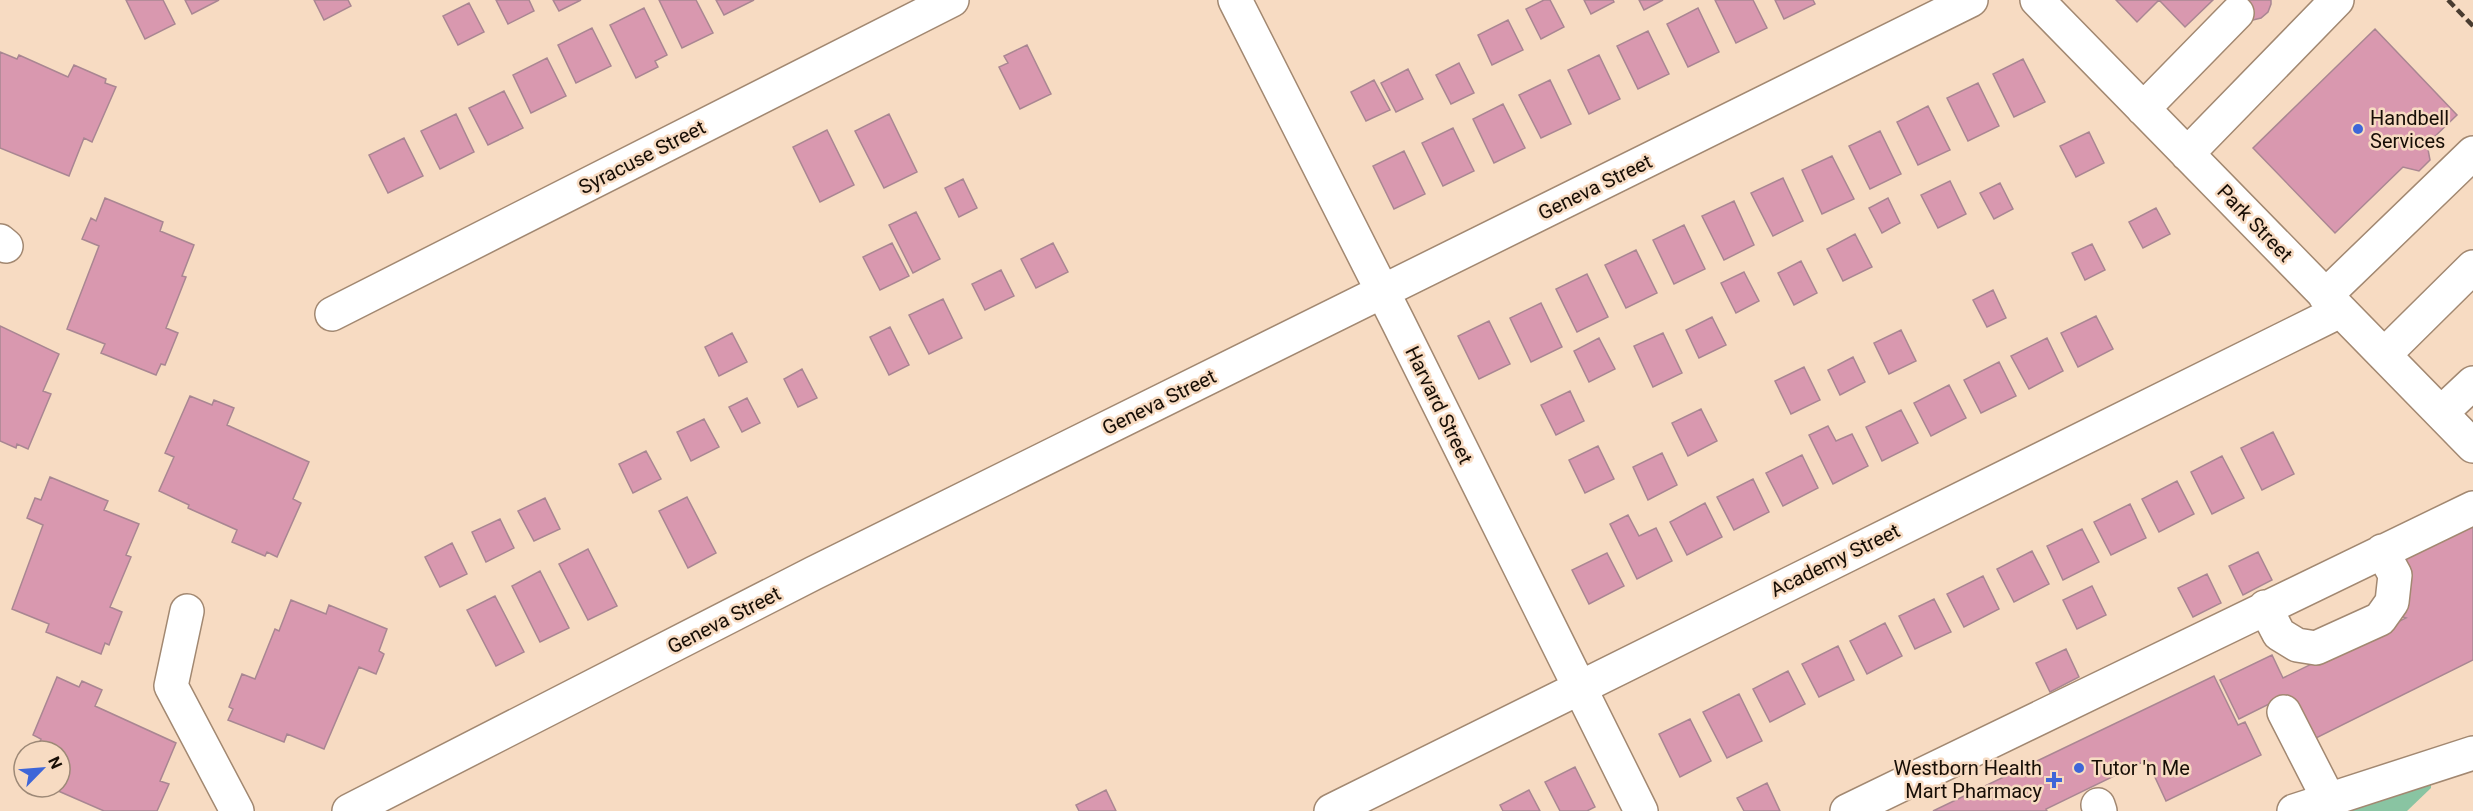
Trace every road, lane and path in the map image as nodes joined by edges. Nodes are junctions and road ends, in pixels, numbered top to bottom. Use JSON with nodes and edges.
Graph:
{"nodes":[{"id":1,"x":952,"y":0,"type":"edge"},
{"id":2,"x":1235,"y":0,"type":"edge"},
{"id":3,"x":1971,"y":0,"type":"edge"},
{"id":4,"x":2037,"y":0,"type":"edge"},
{"id":5,"x":2337,"y":0,"type":"edge"},
{"id":6,"x":2237,"y":13,"type":"dead end"},
{"id":7,"x":2143,"y":109,"type":"junction"},
{"id":8,"x":2473,"y":153,"type":"edge"},
{"id":9,"x":2187,"y":154,"type":"junction"},
{"id":10,"x":2473,"y":267,"type":"edge"},
{"id":11,"x":1381,"y":292,"type":"junction"},
{"id":12,"x":2333,"y":303,"type":"junction"},
{"id":13,"x":332,"y":314,"type":"dead end"},
{"id":14,"x":2384,"y":355,"type":"junction"},
{"id":15,"x":2473,"y":383,"type":"edge"},
{"id":16,"x":2441,"y":413,"type":"junction"},
{"id":17,"x":2473,"y":446,"type":"edge"},
{"id":18,"x":2473,"y":508,"type":"edge"},
{"id":19,"x":2382,"y":551,"type":"junction"},
{"id":20,"x":2265,"y":608,"type":"junction"},
{"id":21,"x":187,"y":611,"type":"dead end"},
{"id":22,"x":1579,"y":687,"type":"junction"},
{"id":23,"x":2284,"y":712,"type":"dead end"},
{"id":24,"x":2473,"y":753,"type":"edge"},
{"id":25,"x":2329,"y":800,"type":"junction"},
{"id":26,"x":237,"y":811,"type":"edge"},
{"id":27,"x":350,"y":811,"type":"edge"},
{"id":28,"x":1331,"y":811,"type":"edge"},
{"id":29,"x":1641,"y":811,"type":"edge"},
{"id":30,"x":1847,"y":811,"type":"edge"},
{"id":31,"x":2294,"y":811,"type":"edge"}],
"edges":[{"from":1,"to":13,"type":"street","name":"Syracuse Street"},
{"from":2,"to":11,"type":"street","name":"Harvard Street"},
{"from":3,"to":11,"type":"street","name":"Geneva Street"},
{"from":4,"to":7,"type":"street","name":"Park Street"},
{"from":5,"to":9,"type":"street"},
{"from":6,"to":7,"type":"street"},
{"from":7,"to":9,"type":"street","name":"Park Street"},
{"from":8,"to":12,"type":"street","name":"Academy Street"},
{"from":9,"to":12,"type":"street","name":"Park Street"},
{"from":10,"to":14,"type":"street"},
{"from":11,"to":22,"type":"street","name":"Harvard Street"},
{"from":11,"to":27,"type":"street","name":"Geneva Street"},
{"from":12,"to":14,"type":"street","name":"Park Street"},
{"from":12,"to":22,"type":"street","name":"Academy Street"},
{"from":14,"to":16,"type":"street","name":"Park Street"},
{"from":15,"to":16,"type":"street"},
{"from":16,"to":17,"type":"street","name":"Park Street"},
{"from":18,"to":19,"type":"street"},
{"from":19,"to":20,"type":"street"},
{"from":19,"to":20,"type":"street"},
{"from":20,"to":30,"type":"street"},
{"from":21,"to":26,"type":"street"},
{"from":22,"to":28,"type":"street","name":"Academy Street"},
{"from":22,"to":29,"type":"street","name":"Harvard Street"},
{"from":23,"to":25,"type":"street"},
{"from":24,"to":25,"type":"street"},
{"from":25,"to":31,"type":"street"}]}
